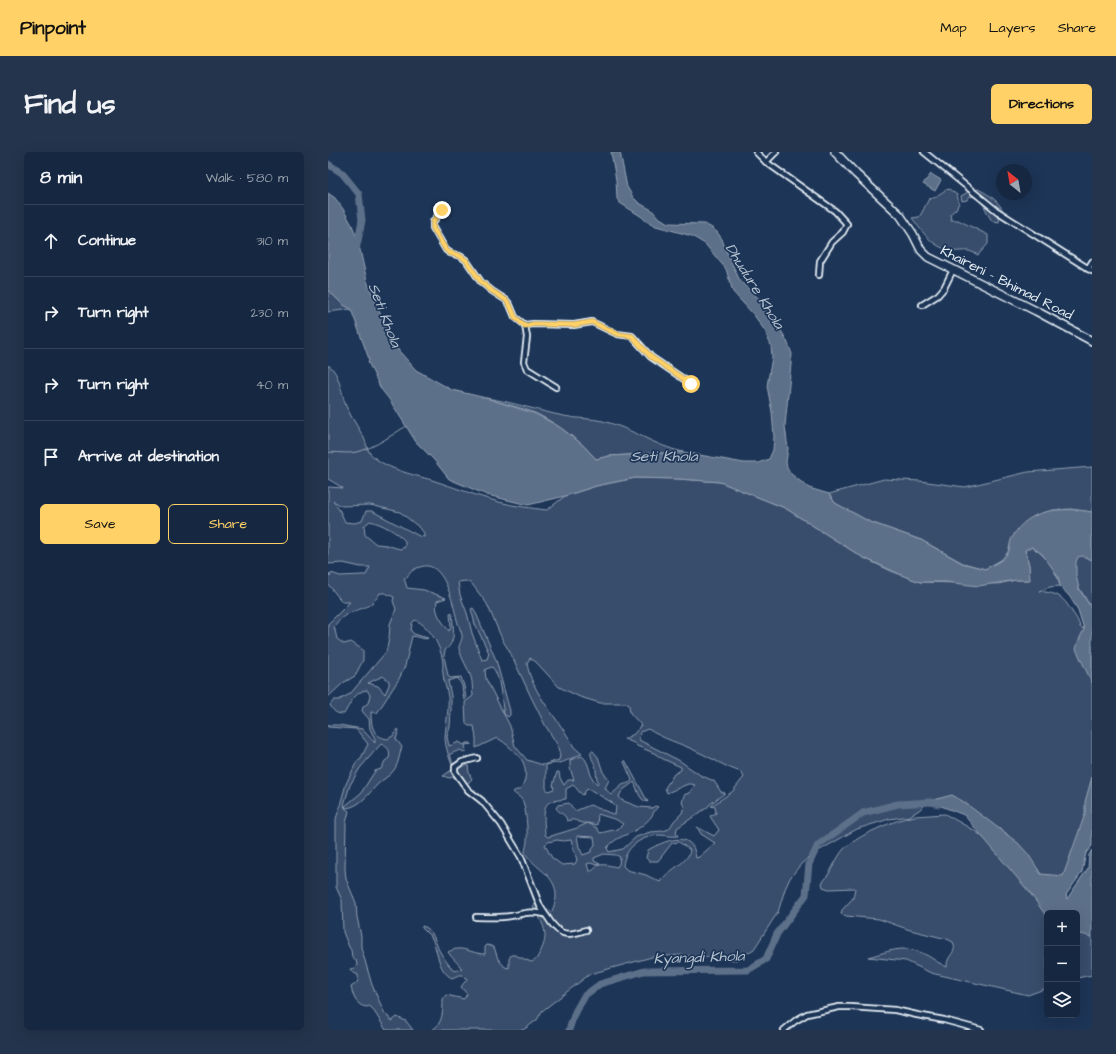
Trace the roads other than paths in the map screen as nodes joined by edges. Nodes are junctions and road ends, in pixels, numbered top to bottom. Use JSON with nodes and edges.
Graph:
{"nodes":[{"id":1,"x":756,"y":152,"type":"edge"},
{"id":2,"x":776,"y":152,"type":"edge"},
{"id":3,"x":835,"y":152,"type":"edge"},
{"id":4,"x":924,"y":152,"type":"edge"},
{"id":5,"x":766,"y":162,"type":"junction"},
{"id":6,"x":442,"y":210,"type":"dead end"},
{"id":7,"x":1092,"y":262,"type":"edge"},
{"id":8,"x":953,"y":270,"type":"junction"},
{"id":9,"x":1090,"y":270,"type":"edge"},
{"id":10,"x":819,"y":275,"type":"dead end"},
{"id":11,"x":922,"y":305,"type":"dead end"},
{"id":12,"x":525,"y":326,"type":"junction"},
{"id":13,"x":1092,"y":341,"type":"edge"},
{"id":14,"x":691,"y":384,"type":"dead end"},
{"id":15,"x":556,"y":386,"type":"dead end"},
{"id":16,"x":477,"y":758,"type":"dead end"},
{"id":17,"x":546,"y":914,"type":"junction"},
{"id":18,"x":476,"y":918,"type":"dead end"},
{"id":19,"x":586,"y":930,"type":"dead end"},
{"id":20,"x":784,"y":1030,"type":"edge"},
{"id":21,"x":981,"y":1030,"type":"edge"}],
"edges":[{"from":1,"to":5,"type":"street"},
{"from":2,"to":5,"type":"street"},
{"from":3,"to":8,"type":"main road","name":"Khaireni - Bhimad Road"},
{"from":4,"to":9,"type":"street"},
{"from":5,"to":10,"type":"street"},
{"from":6,"to":12,"type":"street"},
{"from":7,"to":9,"type":"street"},
{"from":8,"to":11,"type":"street"},
{"from":8,"to":13,"type":"main road","name":"Khaireni - Bhimad Road"},
{"from":12,"to":14,"type":"street"},
{"from":12,"to":15,"type":"street"},
{"from":16,"to":17,"type":"street"},
{"from":17,"to":18,"type":"street"},
{"from":17,"to":19,"type":"street"},
{"from":20,"to":21,"type":"street"}]}
